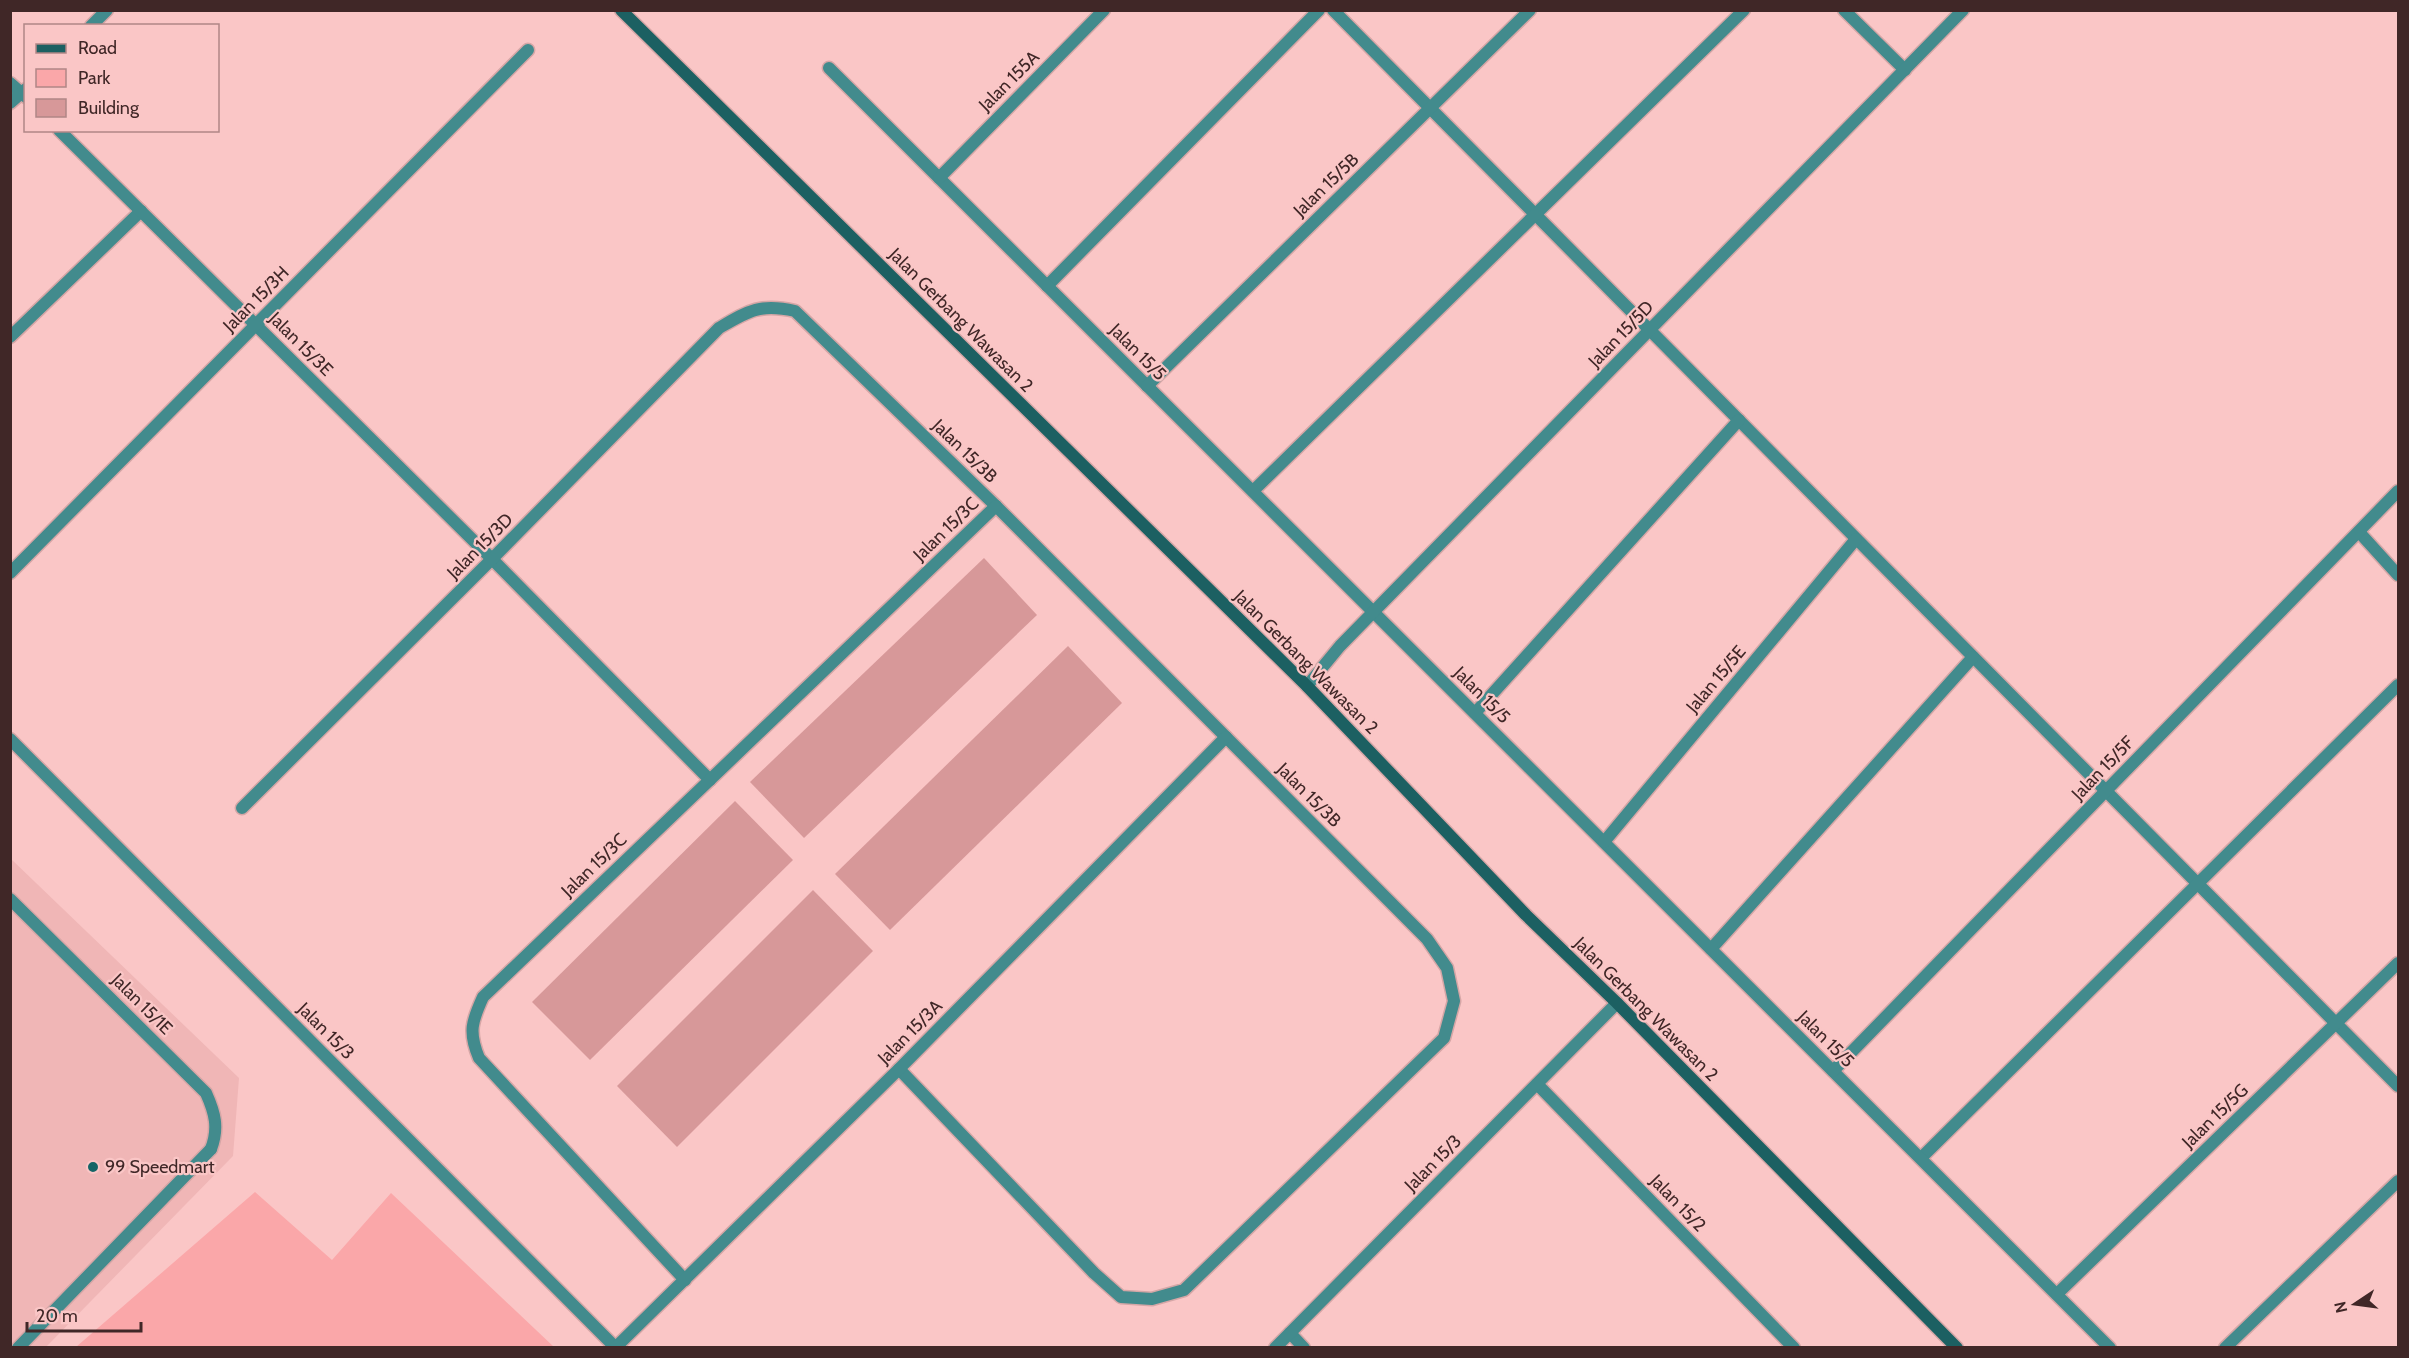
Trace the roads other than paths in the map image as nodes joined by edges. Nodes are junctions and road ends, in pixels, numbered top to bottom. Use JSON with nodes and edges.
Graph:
{"nodes":[{"id":1,"x":107,"y":10,"type":"edge"},
{"id":2,"x":621,"y":10,"type":"edge"},
{"id":3,"x":1104,"y":10,"type":"edge"},
{"id":4,"x":1319,"y":10,"type":"edge"},
{"id":5,"x":1333,"y":10,"type":"edge"},
{"id":6,"x":1530,"y":10,"type":"edge"},
{"id":7,"x":1744,"y":10,"type":"edge"},
{"id":8,"x":1844,"y":10,"type":"edge"},
{"id":9,"x":1964,"y":10,"type":"edge"},
{"id":10,"x":93,"y":24,"type":"edge"},
{"id":11,"x":528,"y":50,"type":"dead end"},
{"id":12,"x":829,"y":68,"type":"dead end"},
{"id":13,"x":1905,"y":70,"type":"junction"},
{"id":14,"x":10,"y":83,"type":"edge"},
{"id":15,"x":24,"y":93,"type":"edge"},
{"id":16,"x":10,"y":104,"type":"edge"},
{"id":17,"x":1430,"y":108,"type":"junction"},
{"id":18,"x":61,"y":132,"type":"edge"},
{"id":19,"x":939,"y":178,"type":"junction"},
{"id":20,"x":141,"y":211,"type":"junction"},
{"id":21,"x":1535,"y":214,"type":"junction"},
{"id":22,"x":1047,"y":286,"type":"junction"},
{"id":23,"x":746,"y":312,"type":"joint"},
{"id":24,"x":256,"y":325,"type":"junction"},
{"id":25,"x":1650,"y":331,"type":"junction"},
{"id":26,"x":10,"y":337,"type":"edge"},
{"id":27,"x":1147,"y":386,"type":"junction"},
{"id":28,"x":1739,"y":420,"type":"junction"},
{"id":29,"x":1253,"y":491,"type":"junction"},
{"id":30,"x":2398,"y":491,"type":"edge"},
{"id":31,"x":996,"y":506,"type":"junction"},
{"id":32,"x":2359,"y":532,"type":"junction"},
{"id":33,"x":1856,"y":539,"type":"junction"},
{"id":34,"x":492,"y":559,"type":"junction"},
{"id":35,"x":10,"y":573,"type":"edge"},
{"id":36,"x":2398,"y":575,"type":"edge"},
{"id":37,"x":1374,"y":612,"type":"junction"},
{"id":38,"x":1973,"y":657,"type":"junction"},
{"id":39,"x":2398,"y":685,"type":"edge"},
{"id":40,"x":1308,"y":686,"type":"junction"},
{"id":41,"x":1475,"y":713,"type":"junction"},
{"id":42,"x":1226,"y":737,"type":"junction"},
{"id":43,"x":10,"y":739,"type":"edge"},
{"id":44,"x":710,"y":780,"type":"junction"},
{"id":45,"x":2106,"y":791,"type":"junction"},
{"id":46,"x":243,"y":808,"type":"dead end"},
{"id":47,"x":1604,"y":842,"type":"junction"},
{"id":48,"x":2198,"y":884,"type":"junction"},
{"id":49,"x":10,"y":899,"type":"edge"},
{"id":50,"x":1711,"y":949,"type":"junction"},
{"id":51,"x":2398,"y":963,"type":"edge"},
{"id":52,"x":1617,"y":1004,"type":"junction"},
{"id":53,"x":2337,"y":1023,"type":"junction"},
{"id":54,"x":899,"y":1069,"type":"junction"},
{"id":55,"x":1833,"y":1071,"type":"junction"},
{"id":56,"x":1537,"y":1084,"type":"junction"},
{"id":57,"x":2398,"y":1086,"type":"edge"},
{"id":58,"x":1921,"y":1158,"type":"junction"},
{"id":59,"x":2398,"y":1181,"type":"edge"},
{"id":60,"x":685,"y":1280,"type":"junction"},
{"id":61,"x":2057,"y":1294,"type":"junction"},
{"id":62,"x":1290,"y":1332,"type":"junction"},
{"id":63,"x":18,"y":1347,"type":"edge"},
{"id":64,"x":616,"y":1347,"type":"edge"},
{"id":65,"x":1275,"y":1347,"type":"edge"},
{"id":66,"x":1304,"y":1347,"type":"edge"},
{"id":67,"x":1794,"y":1347,"type":"edge"},
{"id":68,"x":1957,"y":1347,"type":"edge"},
{"id":69,"x":2110,"y":1347,"type":"edge"},
{"id":70,"x":2225,"y":1347,"type":"edge"}],
"edges":[{"from":1,"to":10,"type":"street"},
{"from":2,"to":40,"type":"street","name":"Jalan Gerbang Wawasan 2"},
{"from":3,"to":19,"type":"street","name":"Jalan 155A"},
{"from":4,"to":22,"type":"street"},
{"from":5,"to":17,"type":"street"},
{"from":6,"to":17,"type":"street","name":"Jalan 15/5B"},
{"from":7,"to":21,"type":"street"},
{"from":8,"to":13,"type":"street"},
{"from":9,"to":13,"type":"street","name":"Jalan 15/5D"},
{"from":11,"to":24,"type":"street","name":"Jalan 15/3H"},
{"from":12,"to":19,"type":"street","name":"Jalan 15/5"},
{"from":13,"to":25,"type":"street","name":"Jalan 15/5D"},
{"from":14,"to":15,"type":"street"},
{"from":15,"to":16,"type":"street"},
{"from":17,"to":21,"type":"street"},
{"from":17,"to":27,"type":"street","name":"Jalan 15/5B"},
{"from":18,"to":20,"type":"street","name":"Jalan 15/3E"},
{"from":19,"to":22,"type":"street","name":"Jalan 15/5"},
{"from":20,"to":24,"type":"street","name":"Jalan 15/3E"},
{"from":20,"to":26,"type":"street"},
{"from":21,"to":25,"type":"street"},
{"from":21,"to":29,"type":"street"},
{"from":22,"to":27,"type":"street","name":"Jalan 15/5"},
{"from":23,"to":31,"type":"street","name":"Jalan 15/3B"},
{"from":23,"to":34,"type":"street","name":"Jalan 15/3D"},
{"from":24,"to":34,"type":"street","name":"Jalan 15/3E"},
{"from":24,"to":35,"type":"street","name":"Jalan 15/3H"},
{"from":25,"to":28,"type":"street"},
{"from":25,"to":37,"type":"street","name":"Jalan 15/5D"},
{"from":27,"to":29,"type":"street","name":"Jalan 15/5"},
{"from":28,"to":33,"type":"street"},
{"from":28,"to":41,"type":"street"},
{"from":29,"to":37,"type":"street","name":"Jalan 15/5"},
{"from":30,"to":32,"type":"street","name":"Jalan 15/5F"},
{"from":31,"to":42,"type":"street","name":"Jalan 15/3B"},
{"from":31,"to":44,"type":"street","name":"Jalan 15/3C"},
{"from":32,"to":36,"type":"street"},
{"from":32,"to":45,"type":"street","name":"Jalan 15/5F"},
{"from":33,"to":38,"type":"street"},
{"from":33,"to":47,"type":"street","name":"Jalan 15/5E"},
{"from":34,"to":44,"type":"street","name":"Jalan 15/3E"},
{"from":34,"to":46,"type":"street","name":"Jalan 15/3D"},
{"from":37,"to":40,"type":"street","name":"Jalan 15/5D"},
{"from":37,"to":41,"type":"street","name":"Jalan 15/5"},
{"from":38,"to":45,"type":"street"},
{"from":38,"to":50,"type":"street"},
{"from":39,"to":48,"type":"street"},
{"from":40,"to":52,"type":"street","name":"Jalan Gerbang Wawasan 2"},
{"from":41,"to":47,"type":"street","name":"Jalan 15/5"},
{"from":42,"to":54,"type":"street","name":"Jalan 15/3A"},
{"from":42,"to":54,"type":"street","name":"Jalan 15/3B"},
{"from":43,"to":64,"type":"street","name":"Jalan 15/3"},
{"from":44,"to":60,"type":"street","name":"Jalan 15/3C"},
{"from":45,"to":48,"type":"street"},
{"from":45,"to":55,"type":"street","name":"Jalan 15/5F"},
{"from":47,"to":50,"type":"street","name":"Jalan 15/5"},
{"from":48,"to":53,"type":"street"},
{"from":48,"to":58,"type":"street"},
{"from":49,"to":63,"type":"street","name":"Jalan 15/1E"},
{"from":50,"to":55,"type":"street","name":"Jalan 15/5"},
{"from":51,"to":53,"type":"street","name":"Jalan 15/5G"},
{"from":52,"to":56,"type":"street","name":"Jalan 15/3"},
{"from":52,"to":68,"type":"street","name":"Jalan Gerbang Wawasan 2"},
{"from":53,"to":57,"type":"street"},
{"from":53,"to":61,"type":"street","name":"Jalan 15/5G"},
{"from":54,"to":60,"type":"street","name":"Jalan 15/3A"},
{"from":55,"to":58,"type":"street","name":"Jalan 15/5"},
{"from":56,"to":62,"type":"street","name":"Jalan 15/3"},
{"from":56,"to":67,"type":"street","name":"Jalan 15/2"},
{"from":58,"to":61,"type":"street","name":"Jalan 15/5"},
{"from":59,"to":70,"type":"street"},
{"from":60,"to":64,"type":"street","name":"Jalan 15/3A"},
{"from":61,"to":69,"type":"street","name":"Jalan 15/5"},
{"from":62,"to":65,"type":"street","name":"Jalan 15/3"},
{"from":62,"to":66,"type":"street"}]}
